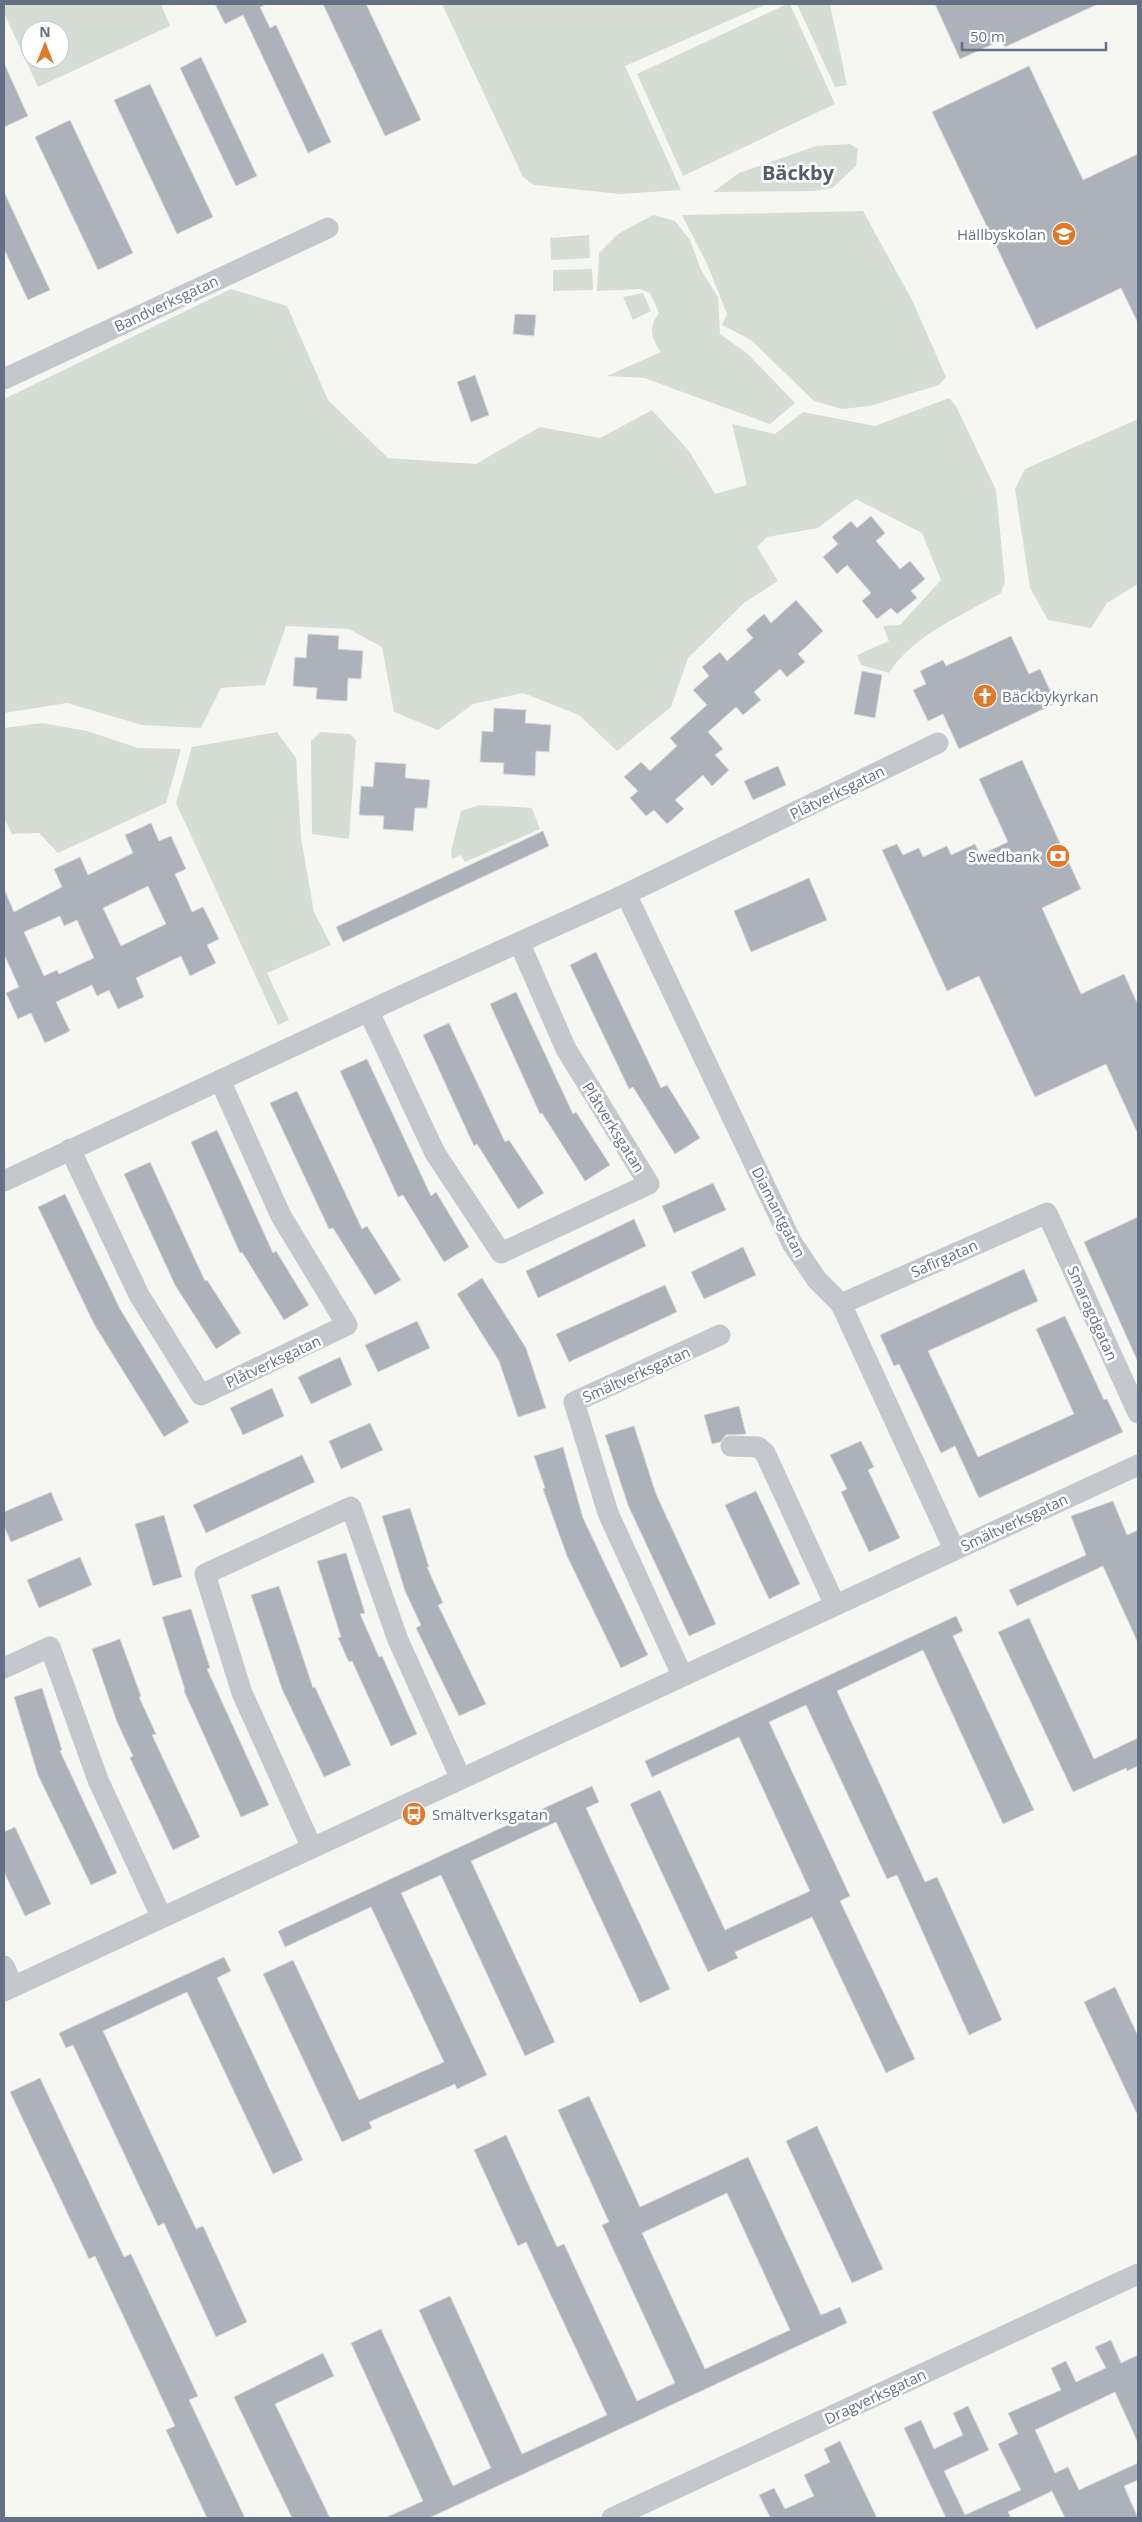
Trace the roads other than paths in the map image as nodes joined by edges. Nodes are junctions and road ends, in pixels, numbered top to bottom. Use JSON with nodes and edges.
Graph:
{"nodes":[{"id":1,"x":328,"y":228,"type":"dead end"},
{"id":2,"x":4,"y":379,"type":"edge"},
{"id":3,"x":938,"y":743,"type":"dead end"},
{"id":4,"x":626,"y":894,"type":"junction"},
{"id":5,"x":520,"y":944,"type":"junction"},
{"id":6,"x":369,"y":1012,"type":"junction"},
{"id":7,"x":220,"y":1080,"type":"junction"},
{"id":8,"x":70,"y":1149,"type":"junction"},
{"id":9,"x":4,"y":1180,"type":"edge"},
{"id":10,"x":1047,"y":1213,"type":"joint"},
{"id":11,"x":841,"y":1304,"type":"junction"},
{"id":12,"x":720,"y":1335,"type":"dead end"},
{"id":13,"x":1138,"y":1413,"type":"edge"},
{"id":14,"x":731,"y":1446,"type":"dead end"},
{"id":15,"x":1138,"y":1465,"type":"edge"},
{"id":16,"x":954,"y":1550,"type":"junction"},
{"id":17,"x":835,"y":1605,"type":"junction"},
{"id":18,"x":4,"y":1668,"type":"edge"},
{"id":19,"x":682,"y":1675,"type":"junction"},
{"id":20,"x":461,"y":1779,"type":"junction"},
{"id":21,"x":312,"y":1848,"type":"junction"},
{"id":22,"x":162,"y":1918,"type":"junction"},
{"id":23,"x":4,"y":1966,"type":"edge"},
{"id":24,"x":8,"y":1989,"type":"edge"},
{"id":25,"x":1138,"y":2274,"type":"edge"},
{"id":26,"x":612,"y":2518,"type":"edge"}],
"edges":[{"from":1,"to":2,"type":"street","name":"Bandverksgatan"},
{"from":3,"to":4,"type":"street","name":"Plåtverksgatan"},
{"from":4,"to":5,"type":"street","name":"Plåtverksgatan"},
{"from":4,"to":11,"type":"street","name":"Diamantgatan"},
{"from":5,"to":6,"type":"street","name":"Plåtverksgatan"},
{"from":5,"to":6,"type":"street","name":"Plåtverksgatan"},
{"from":6,"to":7,"type":"street","name":"Plåtverksgatan"},
{"from":7,"to":8,"type":"street","name":"Plåtverksgatan"},
{"from":7,"to":8,"type":"street","name":"Plåtverksgatan"},
{"from":8,"to":9,"type":"street","name":"Plåtverksgatan"},
{"from":10,"to":11,"type":"street","name":"Safirgatan"},
{"from":10,"to":13,"type":"street","name":"Smaragdgatan"},
{"from":11,"to":16,"type":"street","name":"Diamantgatan"},
{"from":12,"to":19,"type":"street","name":"Smältverksgatan"},
{"from":14,"to":17,"type":"street"},
{"from":15,"to":16,"type":"street","name":"Smältverksgatan"},
{"from":16,"to":17,"type":"street","name":"Smältverksgatan"},
{"from":17,"to":19,"type":"street","name":"Smältverksgatan"},
{"from":18,"to":22,"type":"street"},
{"from":19,"to":20,"type":"street","name":"Smältverksgatan"},
{"from":20,"to":21,"type":"street","name":"Smältverksgatan"},
{"from":20,"to":21,"type":"street"},
{"from":21,"to":22,"type":"street","name":"Smältverksgatan"},
{"from":22,"to":24,"type":"street","name":"Smältverksgatan"},
{"from":23,"to":24,"type":"street","name":"Smältverksgatan"},
{"from":25,"to":26,"type":"street","name":"Dragverksgatan"}]}
